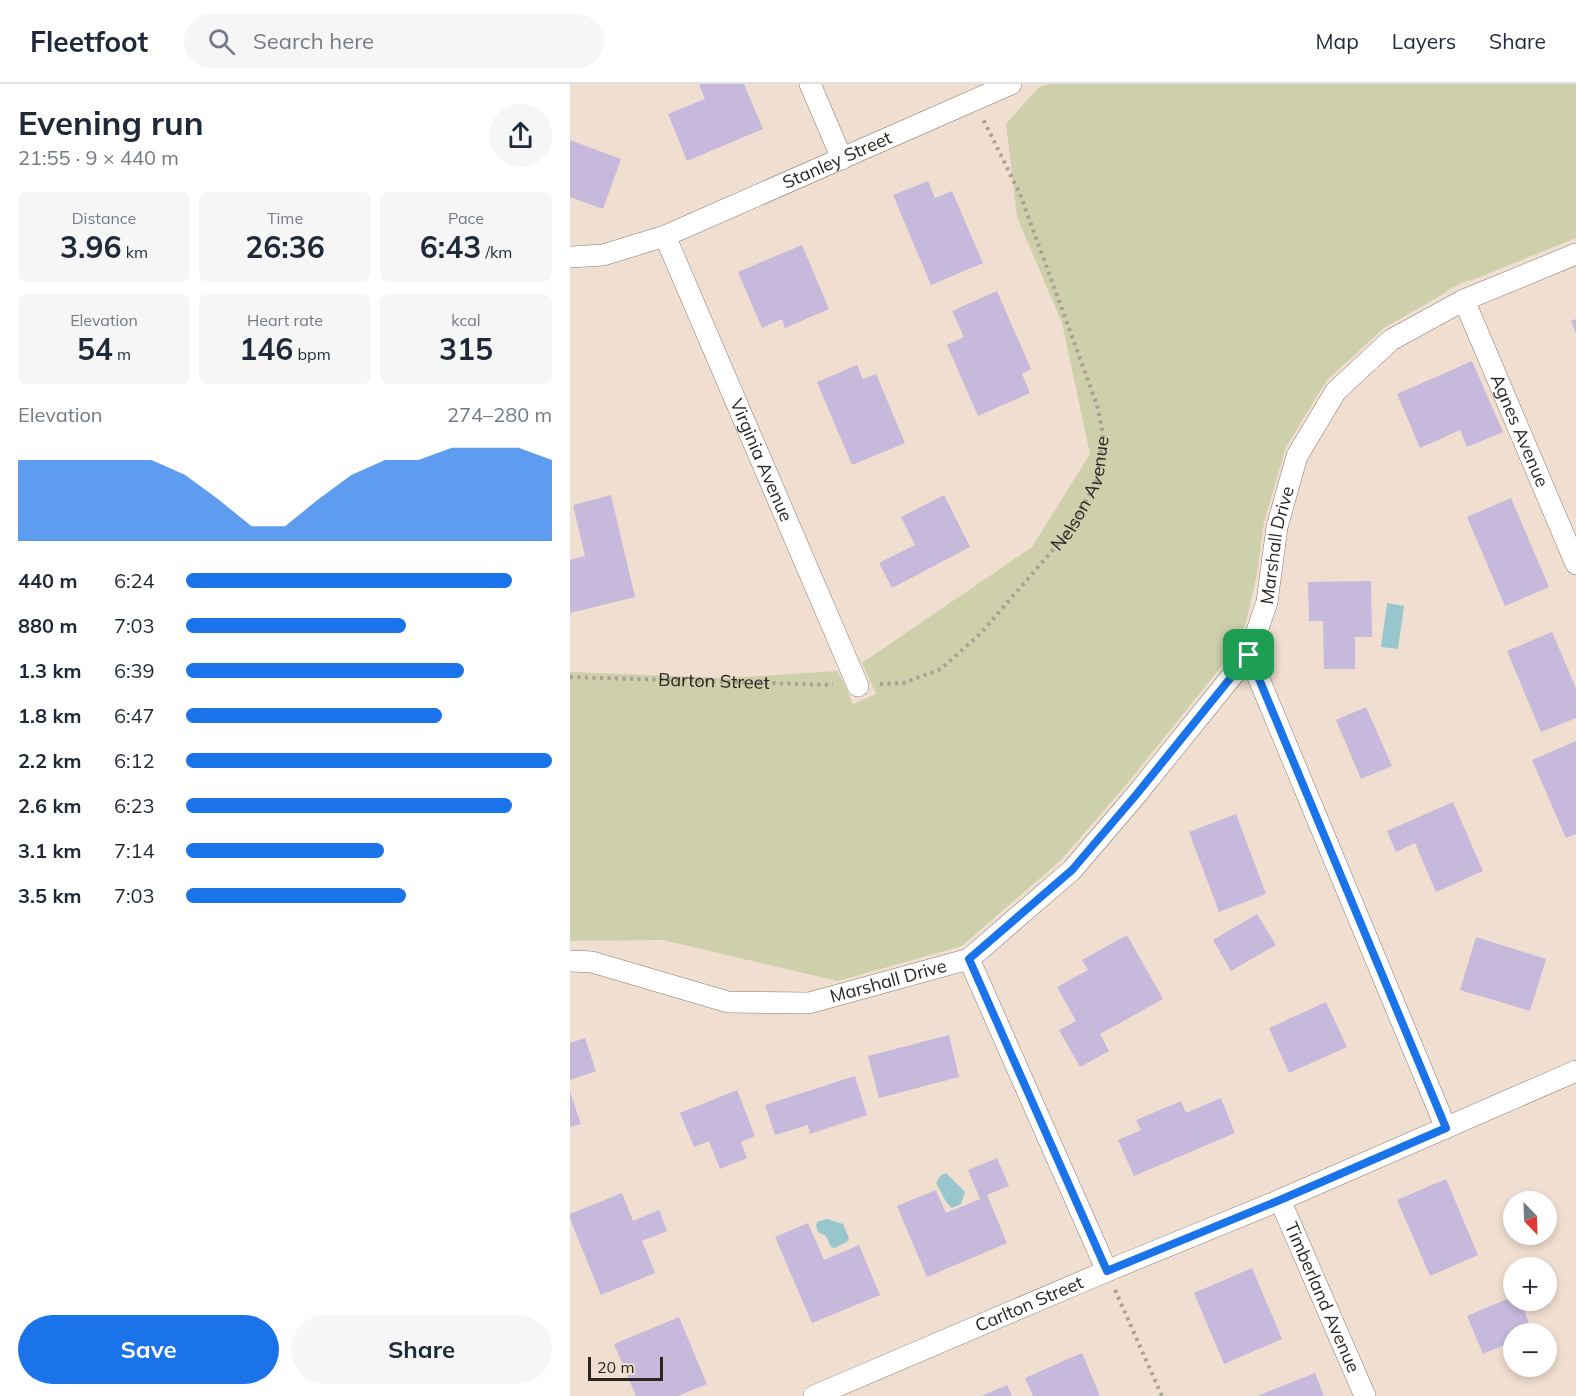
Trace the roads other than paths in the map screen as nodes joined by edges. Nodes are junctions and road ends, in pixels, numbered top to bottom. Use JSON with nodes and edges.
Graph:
{"nodes":[{"id":1,"x":810,"y":84,"type":"edge"},
{"id":2,"x":1011,"y":84,"type":"edge"},
{"id":3,"x":842,"y":159,"type":"junction"},
{"id":4,"x":665,"y":236,"type":"junction"},
{"id":5,"x":1576,"y":254,"type":"edge"},
{"id":6,"x":570,"y":257,"type":"edge"},
{"id":7,"x":1464,"y":300,"type":"junction"},
{"id":8,"x":1576,"y":564,"type":"edge"},
{"id":9,"x":1249,"y":655,"type":"junction"},
{"id":10,"x":858,"y":686,"type":"road end"},
{"id":11,"x":969,"y":959,"type":"junction"},
{"id":12,"x":570,"y":962,"type":"edge"},
{"id":13,"x":1576,"y":1071,"type":"edge"},
{"id":14,"x":1446,"y":1128,"type":"junction"},
{"id":15,"x":1280,"y":1200,"type":"junction"},
{"id":16,"x":1107,"y":1271,"type":"junction"},
{"id":17,"x":814,"y":1396,"type":"edge"},
{"id":18,"x":1365,"y":1396,"type":"edge"}],
"edges":[{"from":1,"to":3,"type":"street"},
{"from":2,"to":3,"type":"street","name":"Stanley Street"},
{"from":3,"to":4,"type":"street","name":"Stanley Street"},
{"from":4,"to":6,"type":"street","name":"Stanley Street"},
{"from":4,"to":10,"type":"street","name":"Virginia Avenue"},
{"from":5,"to":7,"type":"street"},
{"from":7,"to":8,"type":"street","name":"Agnes Avenue"},
{"from":7,"to":9,"type":"street","name":"Marshall Drive"},
{"from":9,"to":11,"type":"street","name":"Marshall Drive"},
{"from":9,"to":14,"type":"street"},
{"from":11,"to":12,"type":"street","name":"Marshall Drive"},
{"from":11,"to":16,"type":"street"},
{"from":13,"to":14,"type":"street","name":"Carlton Street"},
{"from":14,"to":15,"type":"street","name":"Carlton Street"},
{"from":15,"to":16,"type":"street","name":"Carlton Street"},
{"from":15,"to":18,"type":"street","name":"Timberland Avenue"},
{"from":16,"to":17,"type":"street","name":"Carlton Street"}]}
